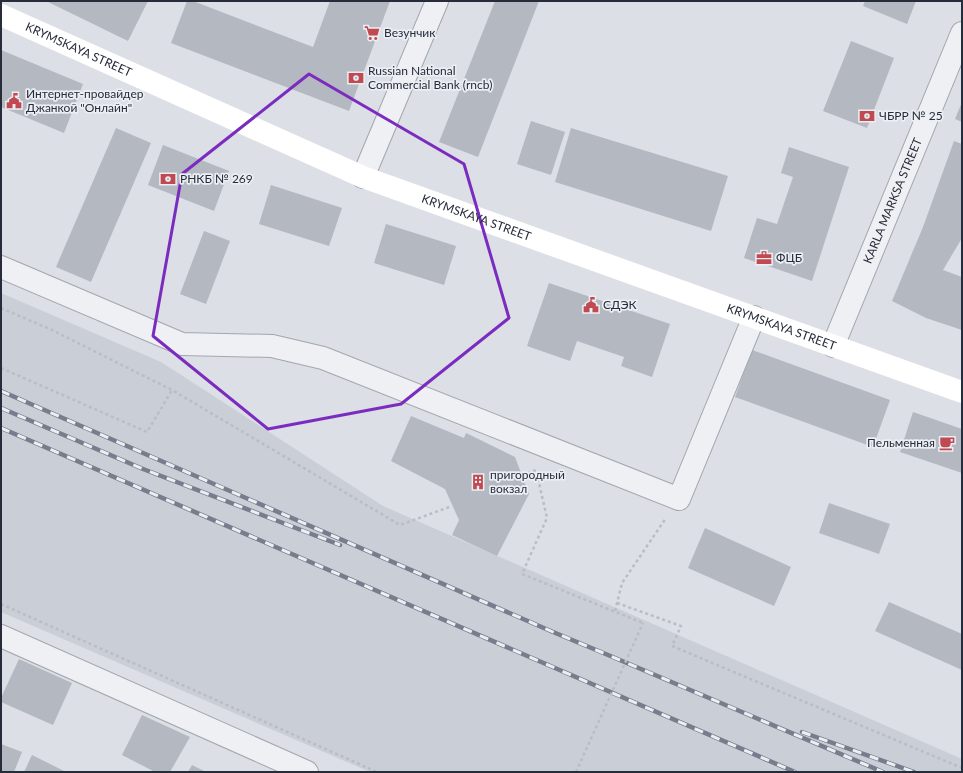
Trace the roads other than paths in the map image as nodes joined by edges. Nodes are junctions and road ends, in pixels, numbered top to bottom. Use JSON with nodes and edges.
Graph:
{"nodes":[{"id":1,"x":437,"y":1,"type":"edge"},
{"id":2,"x":1,"y":15,"type":"edge"},
{"id":3,"x":962,"y":33,"type":"edge"},
{"id":4,"x":362,"y":177,"type":"junction"},
{"id":5,"x":1,"y":267,"type":"edge"},
{"id":6,"x":754,"y":318,"type":"junction"},
{"id":7,"x":832,"y":346,"type":"junction"},
{"id":8,"x":962,"y":392,"type":"edge"},
{"id":9,"x":1,"y":636,"type":"edge"},
{"id":10,"x":307,"y":772,"type":"edge"}],
"edges":[{"from":1,"to":4,"type":"street"},
{"from":2,"to":4,"type":"main road","name":"KRYMSKAYA STREET"},
{"from":3,"to":7,"type":"street","name":"KARLA MARKSA STREET"},
{"from":4,"to":6,"type":"main road","name":"KRYMSKAYA STREET"},
{"from":5,"to":6,"type":"street"},
{"from":6,"to":7,"type":"main road","name":"KRYMSKAYA STREET"},
{"from":7,"to":8,"type":"main road","name":"KRYMSKAYA STREET"},
{"from":9,"to":10,"type":"street"}]}
